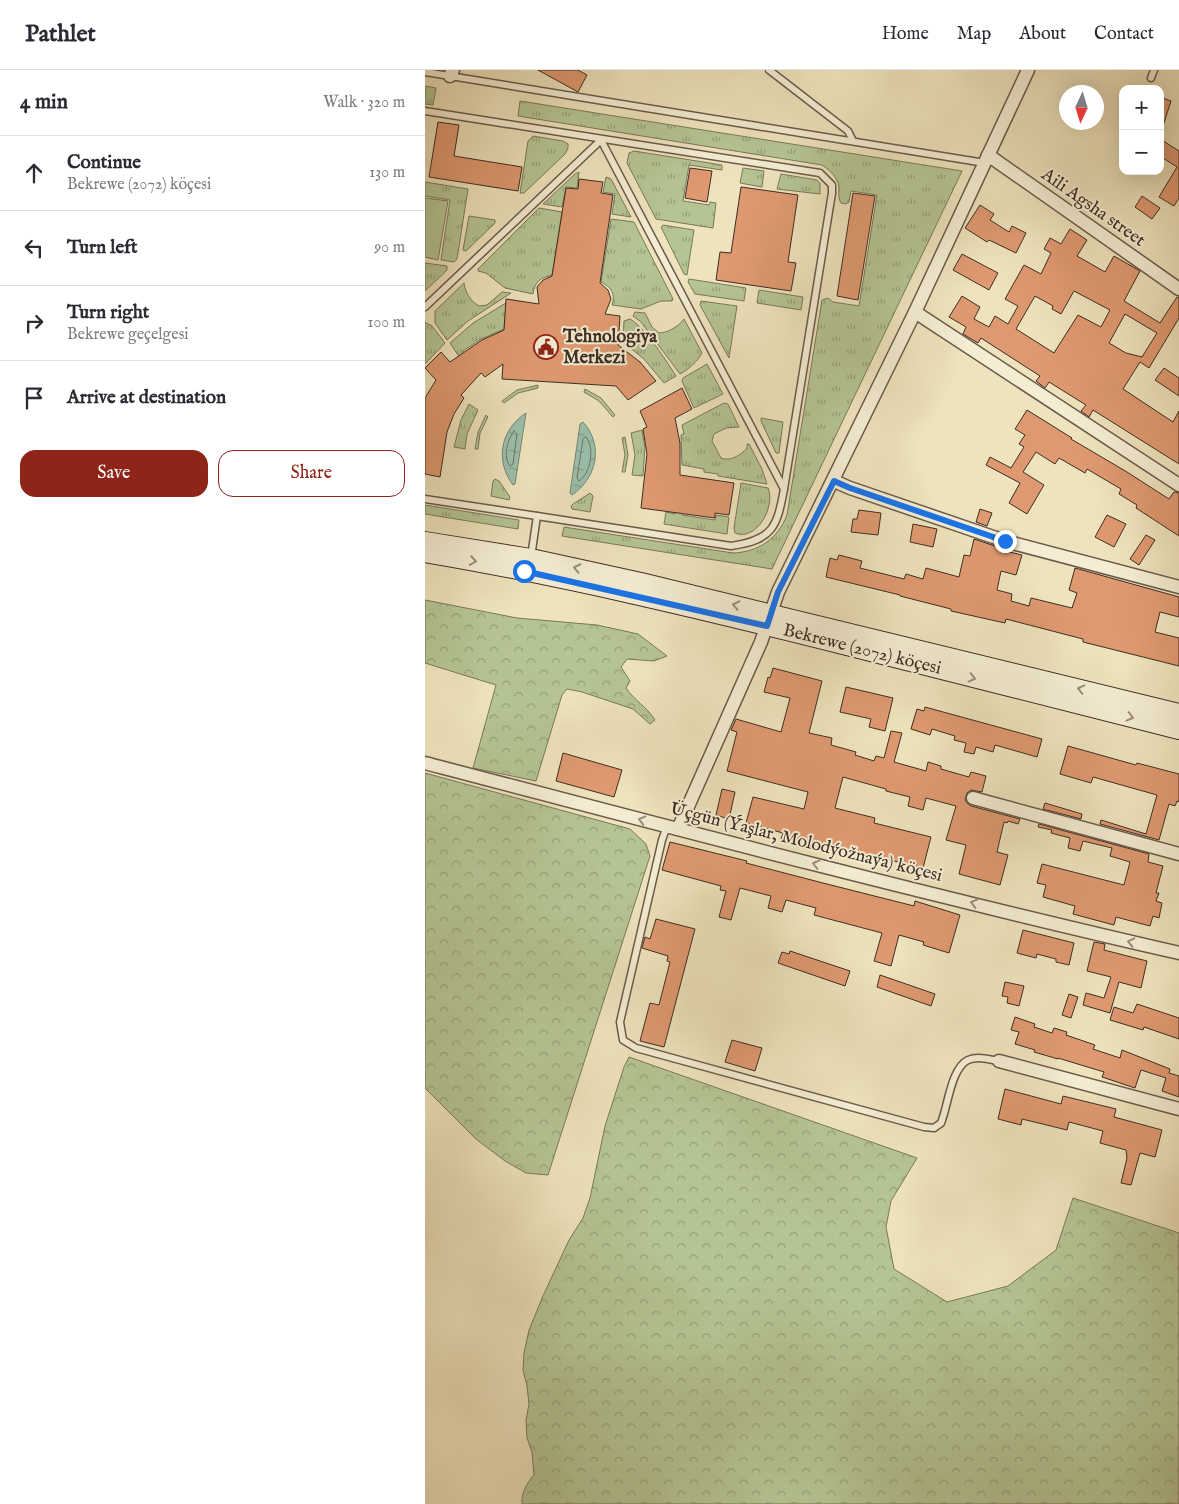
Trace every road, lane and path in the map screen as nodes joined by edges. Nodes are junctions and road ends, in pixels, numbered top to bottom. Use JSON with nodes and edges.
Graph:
{"nodes":[{"id":1,"x":769,"y":70,"type":"edge"},
{"id":2,"x":1028,"y":70,"type":"edge"},
{"id":3,"x":1154,"y":70,"type":"edge"},
{"id":4,"x":425,"y":72,"type":"edge"},
{"id":5,"x":451,"y":73,"type":"edge"},
{"id":6,"x":1151,"y":78,"type":"dead end"},
{"id":7,"x":425,"y":111,"type":"edge"},
{"id":8,"x":601,"y":140,"type":"junction"},
{"id":9,"x":853,"y":141,"type":"junction"},
{"id":10,"x":986,"y":159,"type":"junction"},
{"id":11,"x":1179,"y":289,"type":"edge"},
{"id":12,"x":425,"y":307,"type":"edge"},
{"id":13,"x":915,"y":312,"type":"junction"},
{"id":14,"x":834,"y":481,"type":"junction"},
{"id":15,"x":1179,"y":484,"type":"edge"},
{"id":16,"x":784,"y":489,"type":"junction"},
{"id":17,"x":425,"y":499,"type":"edge"},
{"id":18,"x":537,"y":516,"type":"junction"},
{"id":19,"x":425,"y":541,"type":"edge"},
{"id":20,"x":425,"y":554,"type":"edge"},
{"id":21,"x":531,"y":558,"type":"junction"},
{"id":22,"x":1179,"y":588,"type":"edge"},
{"id":23,"x":769,"y":619,"type":"junction"},
{"id":24,"x":1179,"y":712,"type":"edge"},
{"id":25,"x":1179,"y":730,"type":"edge"},
{"id":26,"x":425,"y":763,"type":"edge"},
{"id":27,"x":973,"y":798,"type":"dead end"},
{"id":28,"x":673,"y":828,"type":"junction"},
{"id":29,"x":1179,"y":854,"type":"edge"},
{"id":30,"x":1179,"y":953,"type":"edge"},
{"id":31,"x":999,"y":1061,"type":"joint"},
{"id":32,"x":1179,"y":1109,"type":"edge"}],
"edges":[{"from":1,"to":9,"type":"lane"},
{"from":2,"to":10,"type":"street"},
{"from":3,"to":6,"type":"lane"},
{"from":4,"to":5,"type":"lane"},
{"from":5,"to":9,"type":"lane"},
{"from":7,"to":8,"type":"lane"},
{"from":8,"to":12,"type":"lane"},
{"from":8,"to":16,"type":"lane"},
{"from":8,"to":16,"type":"lane"},
{"from":9,"to":10,"type":"lane"},
{"from":10,"to":11,"type":"street","name":"Aili Agsha street"},
{"from":10,"to":13,"type":"street"},
{"from":13,"to":14,"type":"street"},
{"from":13,"to":15,"type":"street"},
{"from":14,"to":22,"type":"street"},
{"from":14,"to":23,"type":"street"},
{"from":16,"to":18,"type":"lane"},
{"from":17,"to":18,"type":"lane"},
{"from":18,"to":21,"type":"lane"},
{"from":19,"to":21,"type":"main road","name":"Bekrewe (2072) köçesi"},
{"from":20,"to":23,"type":"main road","name":"Bekrewe (2072) köçesi","one_way":true},
{"from":23,"to":21,"type":"main road","name":"Bekrewe (2072) köçesi","one_way":true},
{"from":24,"to":23,"type":"main road","name":"Bekrewe (2072) köçesi","one_way":true},
{"from":23,"to":25,"type":"main road","name":"Bekrewe (2072) köçesi","one_way":true},
{"from":23,"to":28,"type":"street"},
{"from":28,"to":26,"type":"street","name":"Üçgün (Ýaşlar, Molodýožnaýa) köçesi","one_way":true},
{"from":27,"to":29,"type":"street"},
{"from":30,"to":28,"type":"street","name":"Üçgün (Ýaşlar, Molodýožnaýa) köçesi","one_way":true},
{"from":28,"to":31,"type":"lane"},
{"from":31,"to":32,"type":"street"}]}
